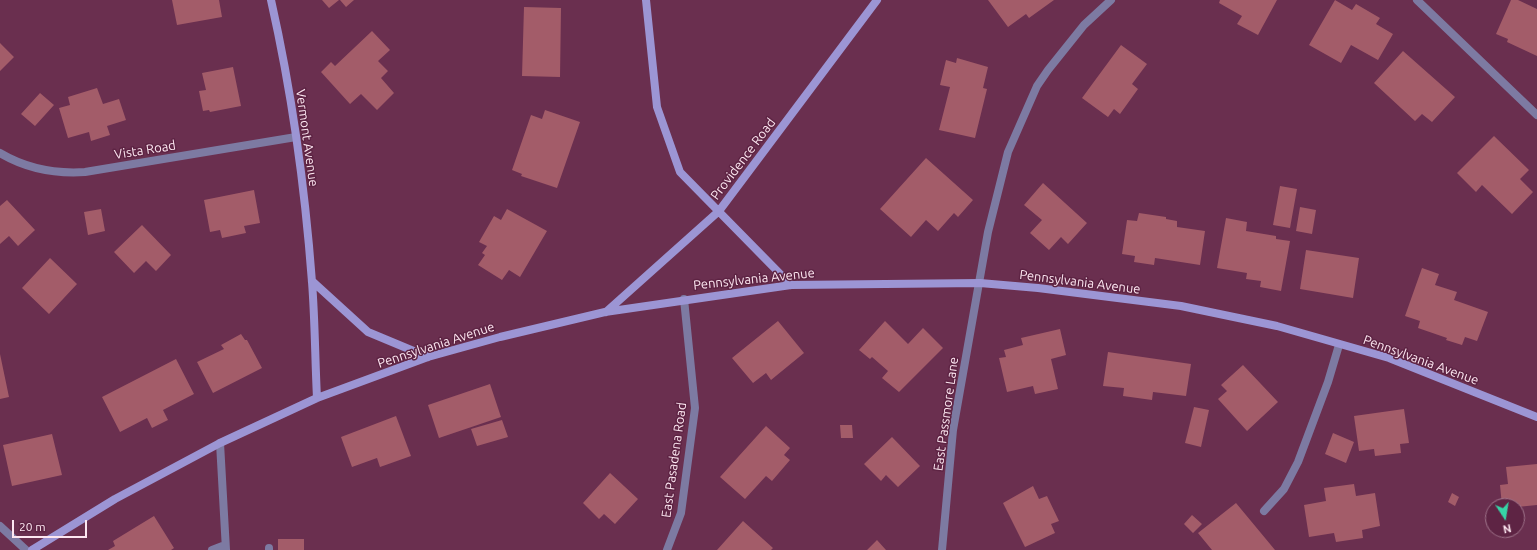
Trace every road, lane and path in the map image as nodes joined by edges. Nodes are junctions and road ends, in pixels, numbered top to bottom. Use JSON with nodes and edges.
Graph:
{"nodes":[{"id":1,"x":271,"y":0,"type":"edge"},
{"id":2,"x":646,"y":0,"type":"edge"},
{"id":3,"x":877,"y":0,"type":"edge"},
{"id":4,"x":1111,"y":0,"type":"edge"},
{"id":5,"x":1417,"y":0,"type":"edge"},
{"id":6,"x":1537,"y":115,"type":"edge"},
{"id":7,"x":296,"y":137,"type":"junction"},
{"id":8,"x":0,"y":153,"type":"edge"},
{"id":9,"x":719,"y":211,"type":"junction"},
{"id":10,"x":312,"y":281,"type":"junction"},
{"id":11,"x":980,"y":283,"type":"junction"},
{"id":12,"x":791,"y":285,"type":"junction"},
{"id":13,"x":684,"y":299,"type":"junction"},
{"id":14,"x":605,"y":312,"type":"junction"},
{"id":15,"x":1339,"y":345,"type":"junction"},
{"id":16,"x":428,"y":357,"type":"junction"},
{"id":17,"x":317,"y":398,"type":"junction"},
{"id":18,"x":1537,"y":417,"type":"edge"},
{"id":19,"x":220,"y":443,"type":"junction"},
{"id":20,"x":1264,"y":510,"type":"dead end"},
{"id":21,"x":0,"y":526,"type":"edge"},
{"id":22,"x":225,"y":547,"type":"edge"},
{"id":23,"x":26,"y":550,"type":"edge"},
{"id":24,"x":32,"y":550,"type":"edge"},
{"id":25,"x":212,"y":550,"type":"edge"},
{"id":26,"x":667,"y":550,"type":"edge"},
{"id":27,"x":942,"y":550,"type":"edge"}],
"edges":[{"from":1,"to":7,"type":"street","name":"Vermont Avenue"},
{"from":2,"to":9,"type":"street"},
{"from":3,"to":9,"type":"street","name":"Providence Road"},
{"from":4,"to":11,"type":"street","name":"East Passmore Lane"},
{"from":5,"to":6,"type":"street"},
{"from":7,"to":8,"type":"street","name":"Vista Road"},
{"from":7,"to":10,"type":"street","name":"Vermont Avenue"},
{"from":9,"to":12,"type":"street"},
{"from":9,"to":14,"type":"street","name":"Providence Road"},
{"from":10,"to":16,"type":"street"},
{"from":10,"to":17,"type":"street","name":"Vermont Avenue"},
{"from":11,"to":12,"type":"street","name":"Pennsylvania Avenue"},
{"from":11,"to":15,"type":"street","name":"Pennsylvania Avenue"},
{"from":11,"to":27,"type":"street","name":"East Passmore Lane"},
{"from":12,"to":13,"type":"street","name":"Pennsylvania Avenue"},
{"from":13,"to":14,"type":"street","name":"Pennsylvania Avenue"},
{"from":13,"to":26,"type":"street","name":"East Pasadena Road"},
{"from":14,"to":16,"type":"street","name":"Pennsylvania Avenue"},
{"from":15,"to":18,"type":"street","name":"Pennsylvania Avenue"},
{"from":15,"to":20,"type":"street"},
{"from":16,"to":17,"type":"street","name":"Pennsylvania Avenue"},
{"from":17,"to":19,"type":"street","name":"Pennsylvania Avenue"},
{"from":19,"to":22,"type":"street"},
{"from":19,"to":24,"type":"street","name":"Pennsylvania Avenue"},
{"from":21,"to":23,"type":"street"},
{"from":22,"to":25,"type":"street"}]}
